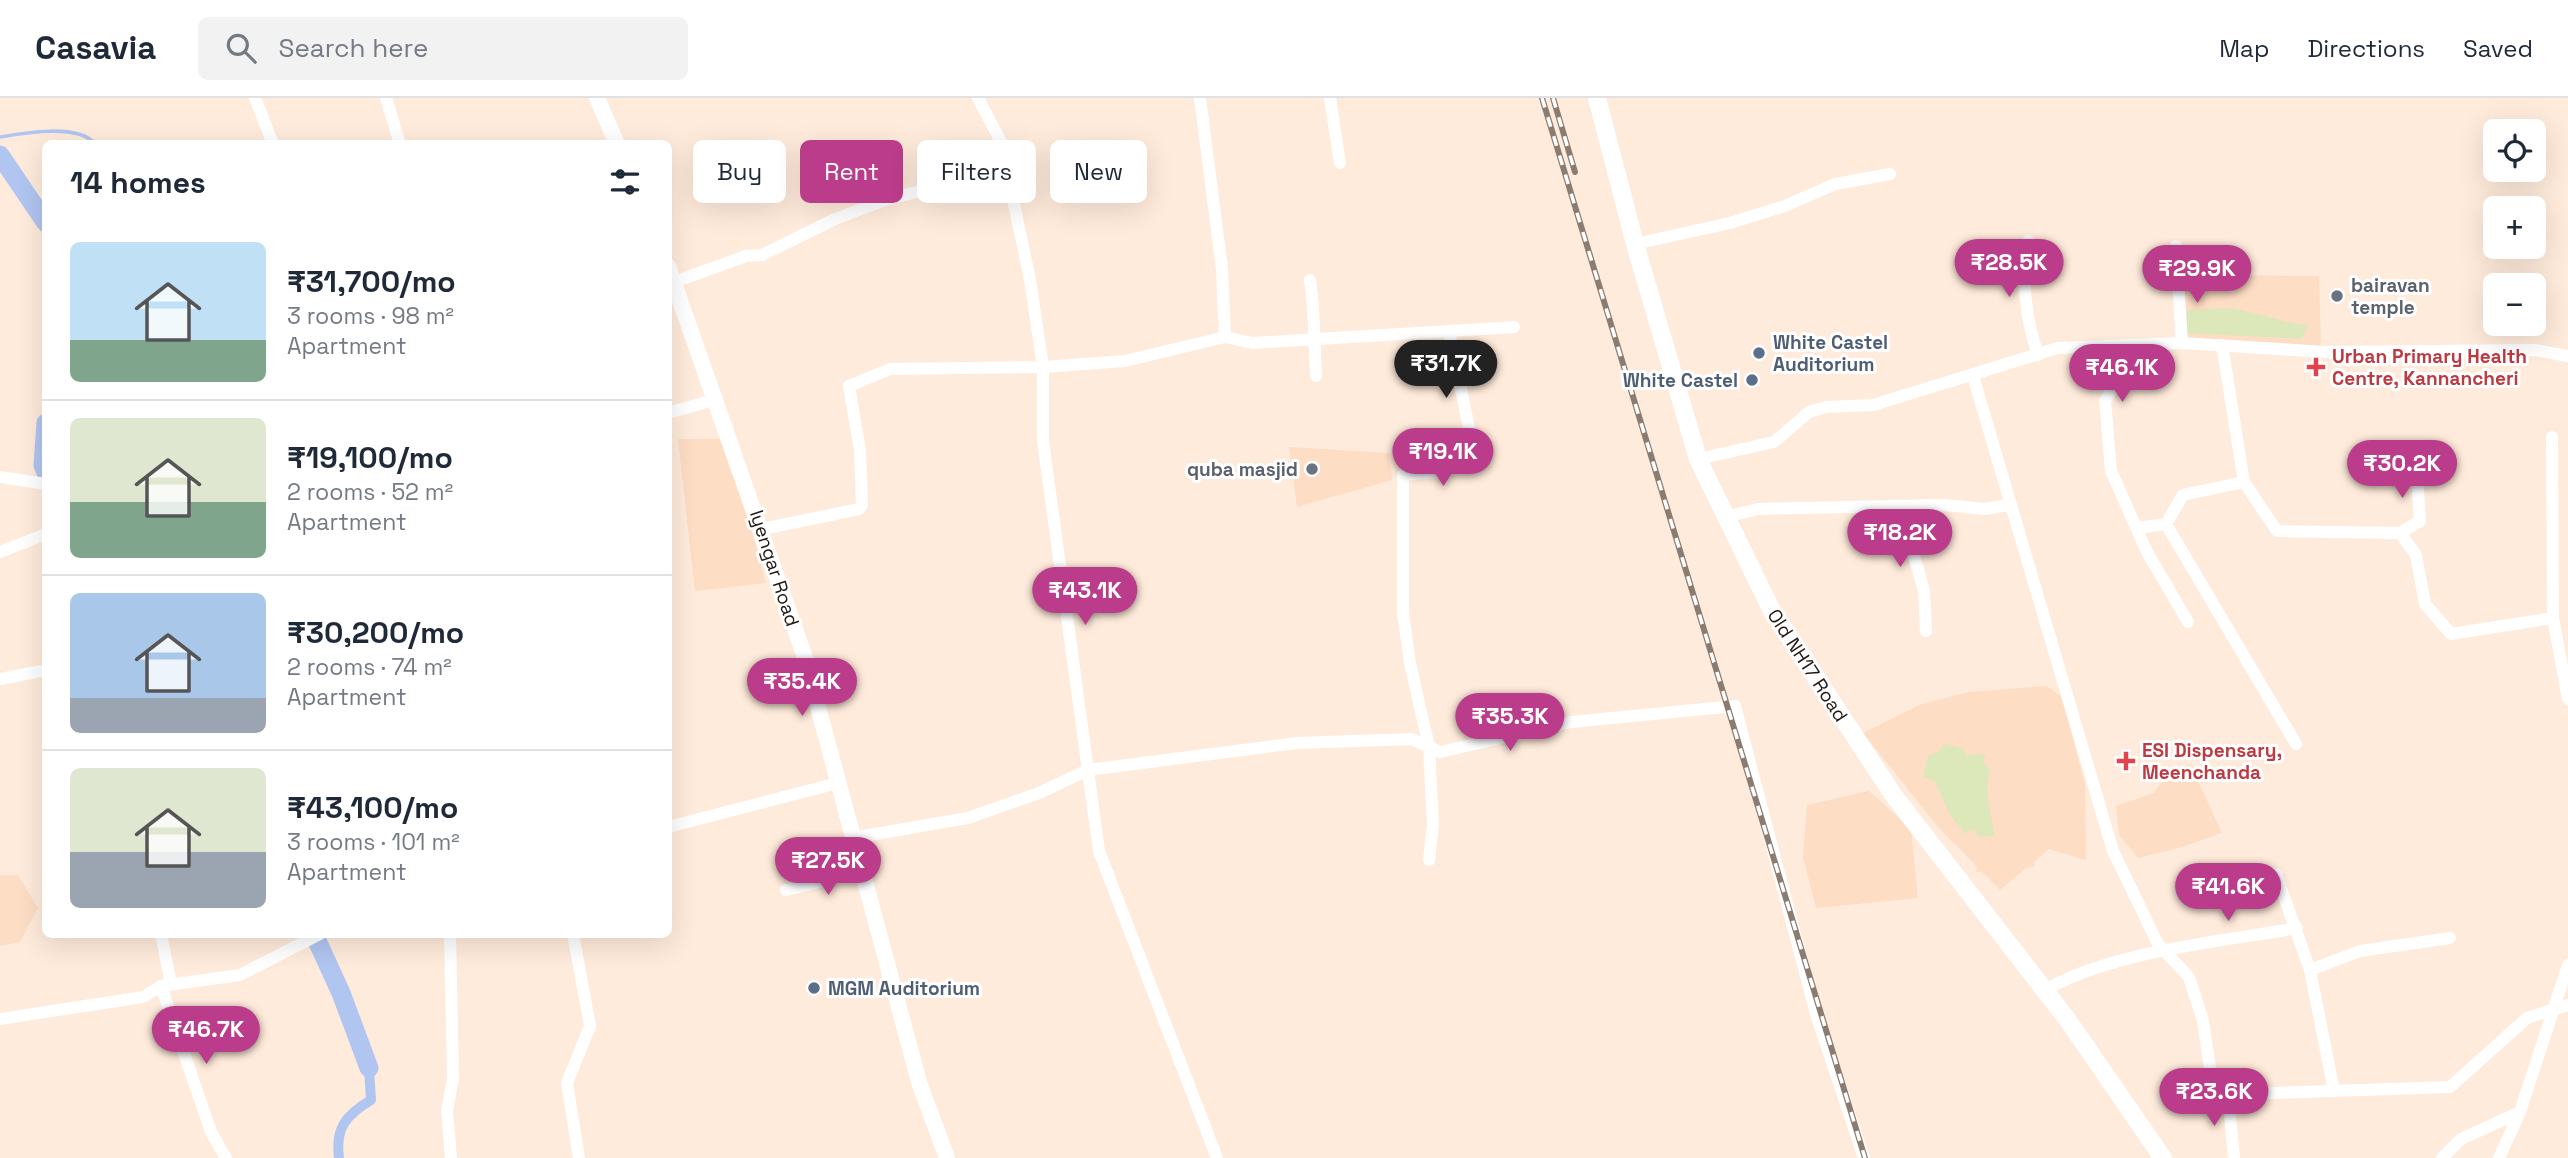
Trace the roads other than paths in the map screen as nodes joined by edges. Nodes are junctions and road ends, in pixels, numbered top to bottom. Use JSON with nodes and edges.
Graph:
{"nodes":[{"id":1,"x":255,"y":98,"type":"edge"},
{"id":2,"x":386,"y":98,"type":"edge"},
{"id":3,"x":597,"y":98,"type":"edge"},
{"id":4,"x":978,"y":98,"type":"edge"},
{"id":5,"x":1200,"y":98,"type":"edge"},
{"id":6,"x":1331,"y":98,"type":"edge"},
{"id":7,"x":1597,"y":98,"type":"edge"},
{"id":8,"x":271,"y":140,"type":"edge"},
{"id":9,"x":399,"y":140,"type":"edge"},
{"id":10,"x":615,"y":140,"type":"edge"},
{"id":11,"x":1000,"y":140,"type":"edge"},
{"id":12,"x":1340,"y":163,"type":"dead end"},
{"id":13,"x":1889,"y":174,"type":"dead end"},
{"id":14,"x":917,"y":192,"type":"edge"},
{"id":15,"x":1014,"y":203,"type":"edge"},
{"id":16,"x":2028,"y":241,"type":"dead end"},
{"id":17,"x":1635,"y":244,"type":"junction"},
{"id":18,"x":2176,"y":246,"type":"dead end"},
{"id":19,"x":672,"y":276,"type":"edge"},
{"id":20,"x":1310,"y":280,"type":"dead end"},
{"id":21,"x":674,"y":282,"type":"junction"},
{"id":22,"x":1514,"y":327,"type":"dead end"},
{"id":23,"x":1449,"y":331,"type":"junction"},
{"id":24,"x":1225,"y":337,"type":"junction"},
{"id":25,"x":1314,"y":340,"type":"junction"},
{"id":26,"x":2182,"y":343,"type":"junction"},
{"id":27,"x":2222,"y":345,"type":"junction"},
{"id":28,"x":2105,"y":346,"type":"junction"},
{"id":29,"x":2038,"y":355,"type":"junction"},
{"id":30,"x":2568,"y":356,"type":"edge"},
{"id":31,"x":1042,"y":367,"type":"junction"},
{"id":32,"x":1316,"y":376,"type":"dead end"},
{"id":33,"x":1973,"y":376,"type":"junction"},
{"id":34,"x":717,"y":400,"type":"junction"},
{"id":35,"x":672,"y":412,"type":"edge"},
{"id":36,"x":2552,"y":437,"type":"dead end"},
{"id":37,"x":1698,"y":459,"type":"junction"},
{"id":38,"x":2417,"y":474,"type":"dead end"},
{"id":39,"x":0,"y":477,"type":"edge"},
{"id":40,"x":2244,"y":482,"type":"junction"},
{"id":41,"x":42,"y":487,"type":"edge"},
{"id":42,"x":2009,"y":505,"type":"junction"},
{"id":43,"x":1911,"y":506,"type":"junction"},
{"id":44,"x":1726,"y":517,"type":"junction"},
{"id":45,"x":2166,"y":524,"type":"junction"},
{"id":46,"x":2137,"y":528,"type":"junction"},
{"id":47,"x":762,"y":529,"type":"junction"},
{"id":48,"x":2400,"y":533,"type":"junction"},
{"id":49,"x":42,"y":535,"type":"edge"},
{"id":50,"x":0,"y":551,"type":"edge"},
{"id":51,"x":2553,"y":618,"type":"junction"},
{"id":52,"x":2188,"y":622,"type":"dead end"},
{"id":53,"x":1926,"y":631,"type":"dead end"},
{"id":54,"x":2561,"y":635,"type":"edge"},
{"id":55,"x":42,"y":671,"type":"edge"},
{"id":56,"x":0,"y":679,"type":"edge"},
{"id":57,"x":2568,"y":699,"type":"edge"},
{"id":58,"x":2296,"y":744,"type":"dead end"},
{"id":59,"x":1429,"y":747,"type":"junction"},
{"id":60,"x":1088,"y":769,"type":"junction"},
{"id":61,"x":838,"y":783,"type":"junction"},
{"id":62,"x":672,"y":826,"type":"edge"},
{"id":63,"x":852,"y":838,"type":"junction"},
{"id":64,"x":1429,"y":860,"type":"dead end"},
{"id":65,"x":862,"y":872,"type":"junction"},
{"id":66,"x":2276,"y":874,"type":"dead end"},
{"id":67,"x":786,"y":890,"type":"dead end"},
{"id":68,"x":2297,"y":928,"type":"junction"},
{"id":69,"x":161,"y":938,"type":"edge"},
{"id":70,"x":312,"y":938,"type":"edge"},
{"id":71,"x":450,"y":938,"type":"edge"},
{"id":72,"x":574,"y":938,"type":"edge"},
{"id":73,"x":2450,"y":938,"type":"dead end"},
{"id":74,"x":2166,"y":951,"type":"junction"},
{"id":75,"x":2568,"y":965,"type":"edge"},
{"id":76,"x":2309,"y":970,"type":"junction"},
{"id":77,"x":166,"y":985,"type":"junction"},
{"id":78,"x":2045,"y":990,"type":"junction"},
{"id":79,"x":2568,"y":1006,"type":"edge"},
{"id":80,"x":2553,"y":1009,"type":"junction"},
{"id":81,"x":0,"y":1019,"type":"edge"},
{"id":82,"x":2334,"y":1091,"type":"junction"},
{"id":83,"x":2228,"y":1095,"type":"junction"},
{"id":84,"x":2520,"y":1112,"type":"junction"},
{"id":85,"x":576,"y":1157,"type":"edge"},
{"id":86,"x":942,"y":1157,"type":"edge"},
{"id":87,"x":226,"y":1158,"type":"edge"},
{"id":88,"x":452,"y":1158,"type":"edge"},
{"id":89,"x":1217,"y":1158,"type":"edge"},
{"id":90,"x":1864,"y":1158,"type":"edge"},
{"id":91,"x":2163,"y":1158,"type":"edge"},
{"id":92,"x":2234,"y":1158,"type":"edge"},
{"id":93,"x":2442,"y":1158,"type":"edge"},
{"id":94,"x":2499,"y":1158,"type":"edge"}],
"edges":[{"from":1,"to":8,"type":"street"},
{"from":2,"to":9,"type":"street"},
{"from":3,"to":10,"type":"main road"},
{"from":4,"to":11,"type":"street"},
{"from":5,"to":24,"type":"street"},
{"from":6,"to":12,"type":"street"},
{"from":7,"to":17,"type":"main road","name":"Old NH17 Road"},
{"from":13,"to":17,"type":"street"},
{"from":14,"to":21,"type":"street"},
{"from":15,"to":31,"type":"street"},
{"from":16,"to":29,"type":"street"},
{"from":17,"to":37,"type":"main road","name":"Old NH17 Road"},
{"from":18,"to":26,"type":"street"},
{"from":19,"to":21,"type":"main road","name":"Iyengar Road"},
{"from":20,"to":25,"type":"street"},
{"from":21,"to":34,"type":"main road","name":"Iyengar Road"},
{"from":22,"to":23,"type":"street"},
{"from":23,"to":25,"type":"street"},
{"from":23,"to":59,"type":"street"},
{"from":24,"to":25,"type":"street"},
{"from":24,"to":31,"type":"street"},
{"from":25,"to":32,"type":"street"},
{"from":26,"to":27,"type":"street"},
{"from":26,"to":28,"type":"street"},
{"from":27,"to":30,"type":"street"},
{"from":27,"to":40,"type":"street"},
{"from":28,"to":29,"type":"street"},
{"from":28,"to":46,"type":"street"},
{"from":29,"to":33,"type":"street"},
{"from":31,"to":47,"type":"street"},
{"from":31,"to":60,"type":"street"},
{"from":33,"to":37,"type":"street"},
{"from":33,"to":42,"type":"street"},
{"from":34,"to":35,"type":"street"},
{"from":34,"to":47,"type":"main road","name":"Iyengar Road"},
{"from":36,"to":51,"type":"street"},
{"from":37,"to":44,"type":"main road","name":"Old NH17 Road"},
{"from":38,"to":48,"type":"street"},
{"from":39,"to":41,"type":"street"},
{"from":40,"to":45,"type":"street"},
{"from":40,"to":48,"type":"street"},
{"from":42,"to":43,"type":"street"},
{"from":42,"to":74,"type":"street"},
{"from":43,"to":44,"type":"street"},
{"from":43,"to":53,"type":"street"},
{"from":44,"to":78,"type":"main road","name":"Old NH17 Road"},
{"from":45,"to":46,"type":"street"},
{"from":45,"to":58,"type":"street"},
{"from":46,"to":52,"type":"street"},
{"from":47,"to":61,"type":"main road","name":"Iyengar Road"},
{"from":48,"to":51,"type":"street"},
{"from":49,"to":50,"type":"street"},
{"from":51,"to":54,"type":"street"},
{"from":54,"to":57,"type":"street"},
{"from":55,"to":56,"type":"street"},
{"from":59,"to":60,"type":"street"},
{"from":59,"to":64,"type":"street"},
{"from":59,"to":90,"type":"street"},
{"from":60,"to":63,"type":"street"},
{"from":60,"to":89,"type":"street"},
{"from":61,"to":62,"type":"street"},
{"from":61,"to":63,"type":"main road","name":"Iyengar Road"},
{"from":63,"to":65,"type":"main road","name":"Iyengar Road"},
{"from":65,"to":67,"type":"street"},
{"from":65,"to":86,"type":"main road","name":"Iyengar Road"},
{"from":66,"to":68,"type":"street"},
{"from":68,"to":74,"type":"street"},
{"from":68,"to":76,"type":"street"},
{"from":69,"to":77,"type":"street"},
{"from":70,"to":77,"type":"street"},
{"from":71,"to":88,"type":"street"},
{"from":72,"to":85,"type":"street"},
{"from":73,"to":76,"type":"street"},
{"from":74,"to":78,"type":"street"},
{"from":74,"to":83,"type":"street"},
{"from":75,"to":80,"type":"street"},
{"from":76,"to":82,"type":"street"},
{"from":77,"to":81,"type":"street"},
{"from":77,"to":87,"type":"street"},
{"from":78,"to":91,"type":"main road","name":"Old NH17 Road"},
{"from":79,"to":80,"type":"street"},
{"from":80,"to":82,"type":"street"},
{"from":80,"to":84,"type":"street"},
{"from":82,"to":83,"type":"street"},
{"from":83,"to":92,"type":"street"},
{"from":84,"to":93,"type":"street"},
{"from":84,"to":94,"type":"street"}]}
